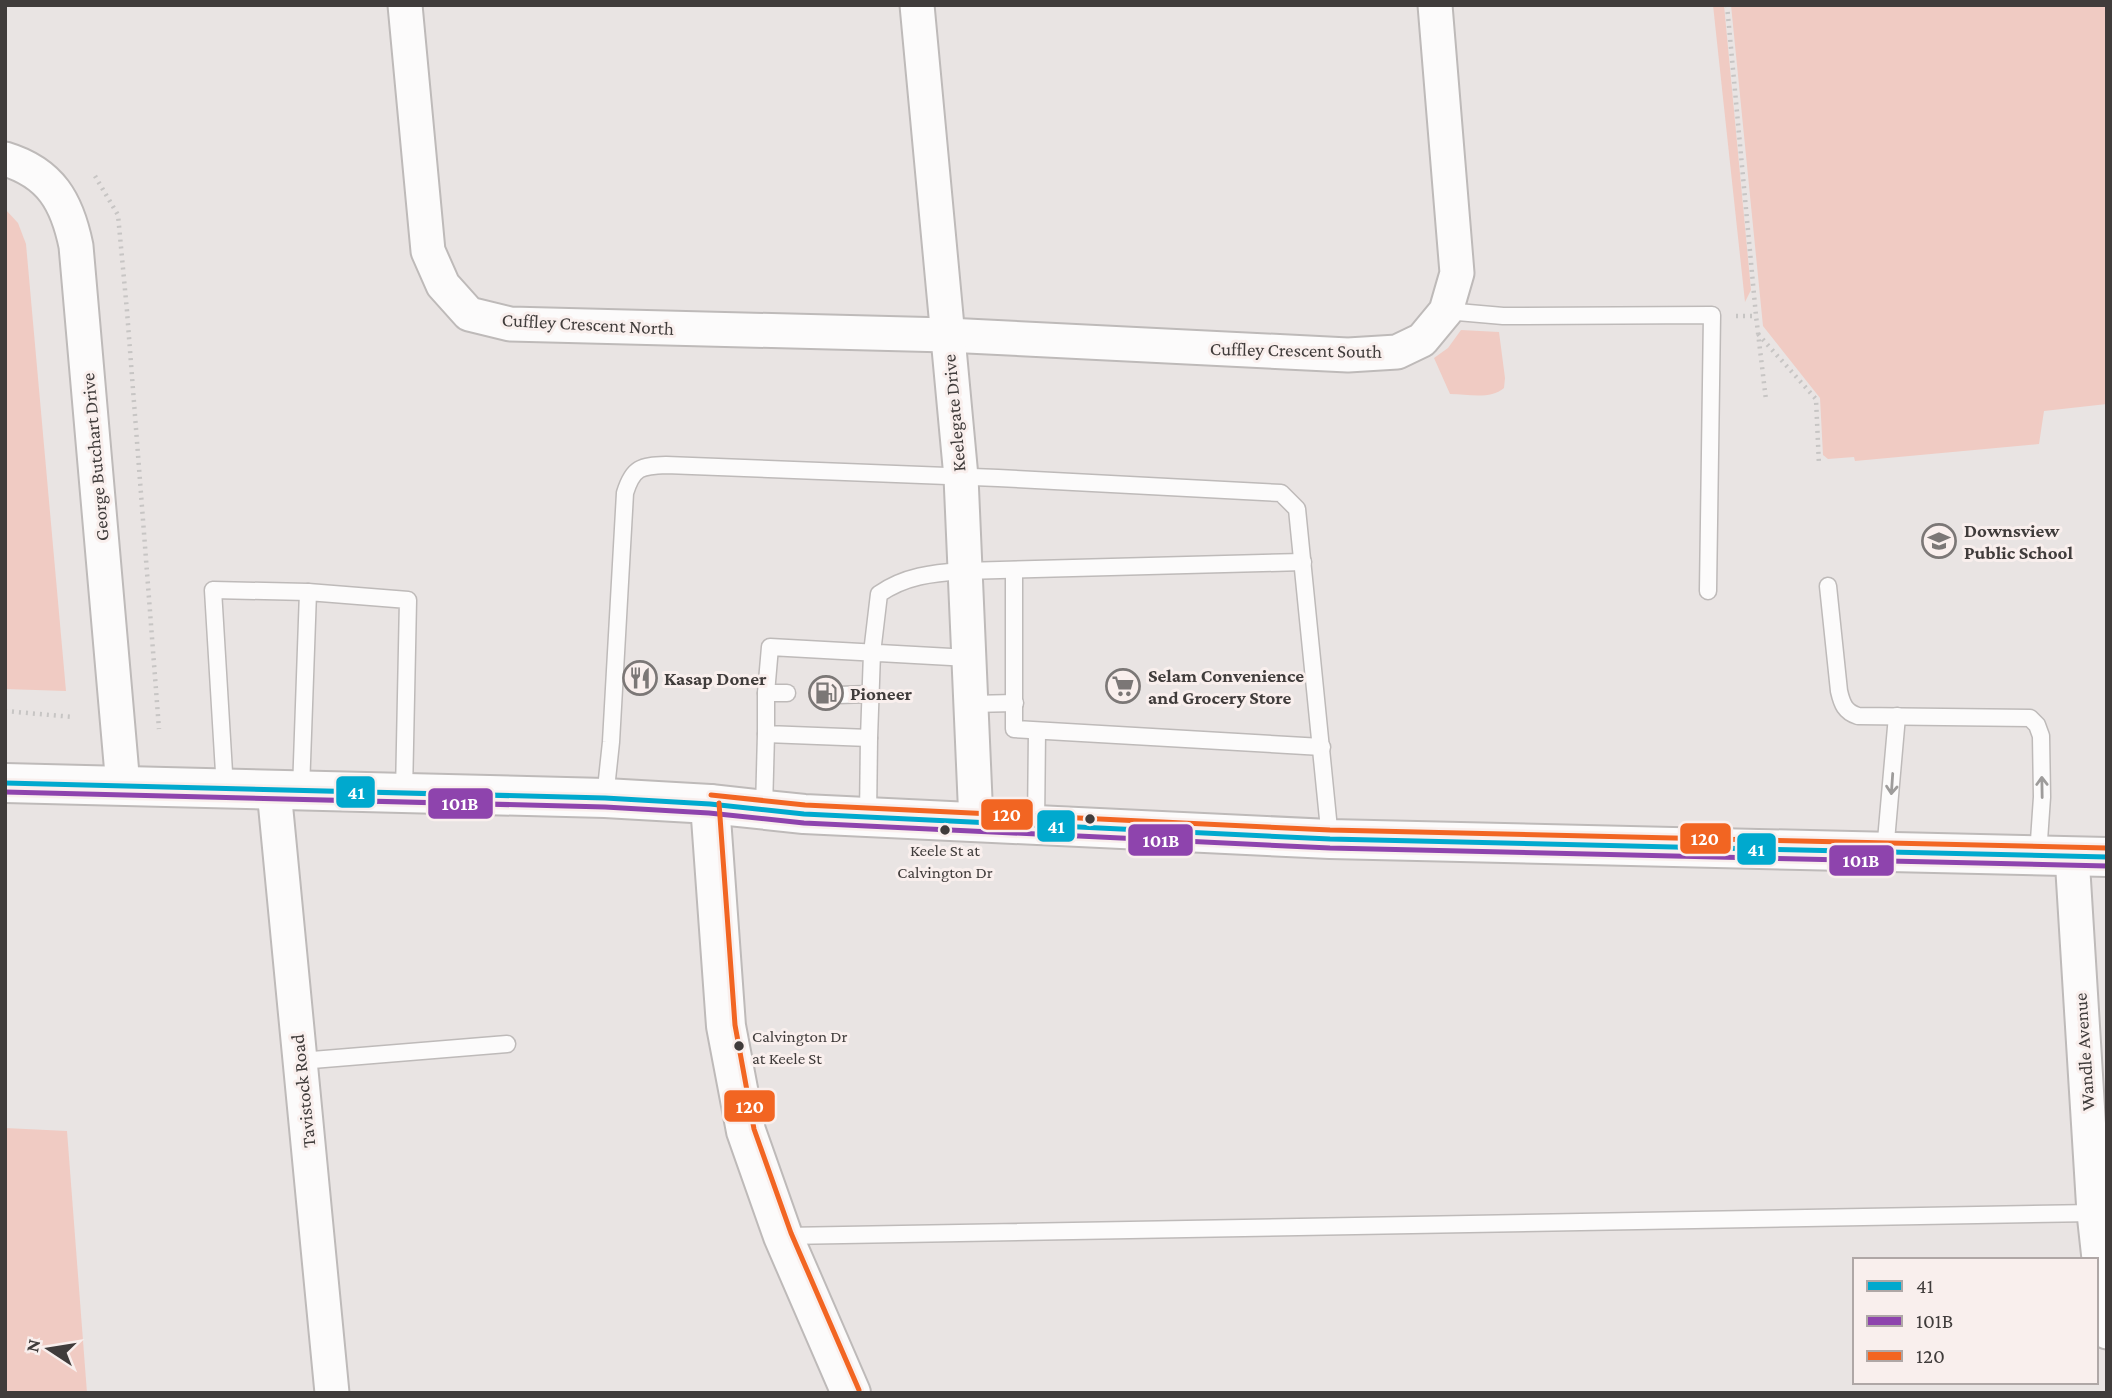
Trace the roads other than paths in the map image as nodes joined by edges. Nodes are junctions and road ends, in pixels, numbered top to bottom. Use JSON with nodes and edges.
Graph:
{"nodes":[{"id":1,"x":405,"y":5,"type":"edge"},
{"id":2,"x":917,"y":5,"type":"edge"},
{"id":3,"x":1435,"y":5,"type":"edge"},
{"id":4,"x":5,"y":159,"type":"edge"},
{"id":5,"x":1446,"y":311,"type":"junction"},
{"id":6,"x":947,"y":335,"type":"junction"},
{"id":7,"x":961,"y":477,"type":"junction"},
{"id":8,"x":1303,"y":562,"type":"junction"},
{"id":9,"x":1014,"y":570,"type":"junction"},
{"id":10,"x":964,"y":571,"type":"junction"},
{"id":11,"x":1828,"y":586,"type":"dead end"},
{"id":12,"x":1707,"y":591,"type":"dead end"},
{"id":13,"x":308,"y":592,"type":"junction"},
{"id":14,"x":872,"y":653,"type":"junction"},
{"id":15,"x":969,"y":658,"type":"junction"},
{"id":16,"x":766,"y":693,"type":"junction"},
{"id":17,"x":787,"y":693,"type":"dead end"},
{"id":18,"x":870,"y":694,"type":"junction"},
{"id":19,"x":838,"y":695,"type":"dead end"},
{"id":20,"x":1015,"y":703,"type":"junction"},
{"id":21,"x":971,"y":704,"type":"junction"},
{"id":22,"x":1897,"y":716,"type":"junction"},
{"id":23,"x":1037,"y":731,"type":"junction"},
{"id":24,"x":766,"y":734,"type":"junction"},
{"id":25,"x":869,"y":738,"type":"junction"},
{"id":26,"x":1322,"y":747,"type":"junction"},
{"id":27,"x":5,"y":783,"type":"edge"},
{"id":28,"x":123,"y":786,"type":"junction"},
{"id":29,"x":225,"y":789,"type":"junction"},
{"id":30,"x":287,"y":790,"type":"junction"},
{"id":31,"x":404,"y":793,"type":"junction"},
{"id":32,"x":605,"y":798,"type":"junction"},
{"id":33,"x":710,"y":804,"type":"junction"},
{"id":34,"x":764,"y":809,"type":"junction"},
{"id":35,"x":869,"y":817,"type":"junction"},
{"id":36,"x":976,"y":822,"type":"junction"},
{"id":37,"x":1036,"y":825,"type":"junction"},
{"id":38,"x":1330,"y":839,"type":"junction"},
{"id":39,"x":1885,"y":852,"type":"junction"},
{"id":40,"x":2072,"y":856,"type":"edge"},
{"id":41,"x":507,"y":1044,"type":"dead end"},
{"id":42,"x":300,"y":1061,"type":"junction"},
{"id":43,"x":2094,"y":1213,"type":"junction"},
{"id":44,"x":783,"y":1236,"type":"junction"},
{"id":45,"x":2107,"y":1332,"type":"edge"},
{"id":46,"x":332,"y":1393,"type":"edge"},
{"id":47,"x":851,"y":1393,"type":"edge"}],
"edges":[{"from":1,"to":6,"type":"street","name":"Cuffley Crescent North"},
{"from":2,"to":6,"type":"street","name":"Keelegate Drive"},
{"from":3,"to":5,"type":"street","name":"Cuffley Crescent South"},
{"from":4,"to":28,"type":"street","name":"George Butchart Drive"},
{"from":5,"to":6,"type":"street","name":"Cuffley Crescent South"},
{"from":5,"to":12,"type":"lane"},
{"from":6,"to":7,"type":"street","name":"Keelegate Drive"},
{"from":7,"to":8,"type":"lane"},
{"from":7,"to":10,"type":"street","name":"Keelegate Drive"},
{"from":7,"to":32,"type":"lane"},
{"from":8,"to":9,"type":"lane"},
{"from":8,"to":26,"type":"lane"},
{"from":9,"to":10,"type":"lane"},
{"from":9,"to":20,"type":"lane"},
{"from":10,"to":14,"type":"lane"},
{"from":10,"to":15,"type":"street","name":"Keelegate Drive"},
{"from":11,"to":22,"type":"lane"},
{"from":13,"to":29,"type":"lane"},
{"from":13,"to":30,"type":"lane"},
{"from":13,"to":31,"type":"lane"},
{"from":14,"to":15,"type":"lane"},
{"from":14,"to":16,"type":"lane"},
{"from":14,"to":18,"type":"lane"},
{"from":15,"to":21,"type":"street","name":"Keelegate Drive"},
{"from":16,"to":17,"type":"lane"},
{"from":16,"to":24,"type":"lane"},
{"from":18,"to":19,"type":"lane"},
{"from":18,"to":25,"type":"lane"},
{"from":20,"to":21,"type":"lane"},
{"from":20,"to":23,"type":"lane"},
{"from":21,"to":36,"type":"street","name":"Keelegate Drive"},
{"from":22,"to":39,"type":"lane","one_way":true},
{"from":40,"to":22,"type":"lane","one_way":true},
{"from":23,"to":26,"type":"lane"},
{"from":23,"to":37,"type":"lane"},
{"from":24,"to":25,"type":"lane"},
{"from":24,"to":34,"type":"lane"},
{"from":25,"to":35,"type":"lane"},
{"from":26,"to":38,"type":"lane"},
{"from":27,"to":28,"type":"main road"},
{"from":28,"to":29,"type":"main road"},
{"from":29,"to":30,"type":"main road"},
{"from":30,"to":31,"type":"main road"},
{"from":30,"to":42,"type":"street","name":"Tavistock Road"},
{"from":31,"to":32,"type":"main road"},
{"from":32,"to":33,"type":"main road"},
{"from":33,"to":34,"type":"main road"},
{"from":33,"to":44,"type":"main road"},
{"from":34,"to":35,"type":"main road"},
{"from":35,"to":36,"type":"main road"},
{"from":36,"to":37,"type":"main road"},
{"from":37,"to":38,"type":"main road"},
{"from":38,"to":39,"type":"main road"},
{"from":39,"to":40,"type":"main road"},
{"from":40,"to":43,"type":"street","name":"Wandle Avenue"},
{"from":41,"to":42,"type":"lane"},
{"from":42,"to":46,"type":"street","name":"Tavistock Road"},
{"from":43,"to":44,"type":"lane"},
{"from":43,"to":45,"type":"street","name":"Wandle Avenue"},
{"from":44,"to":47,"type":"main road"}]}
